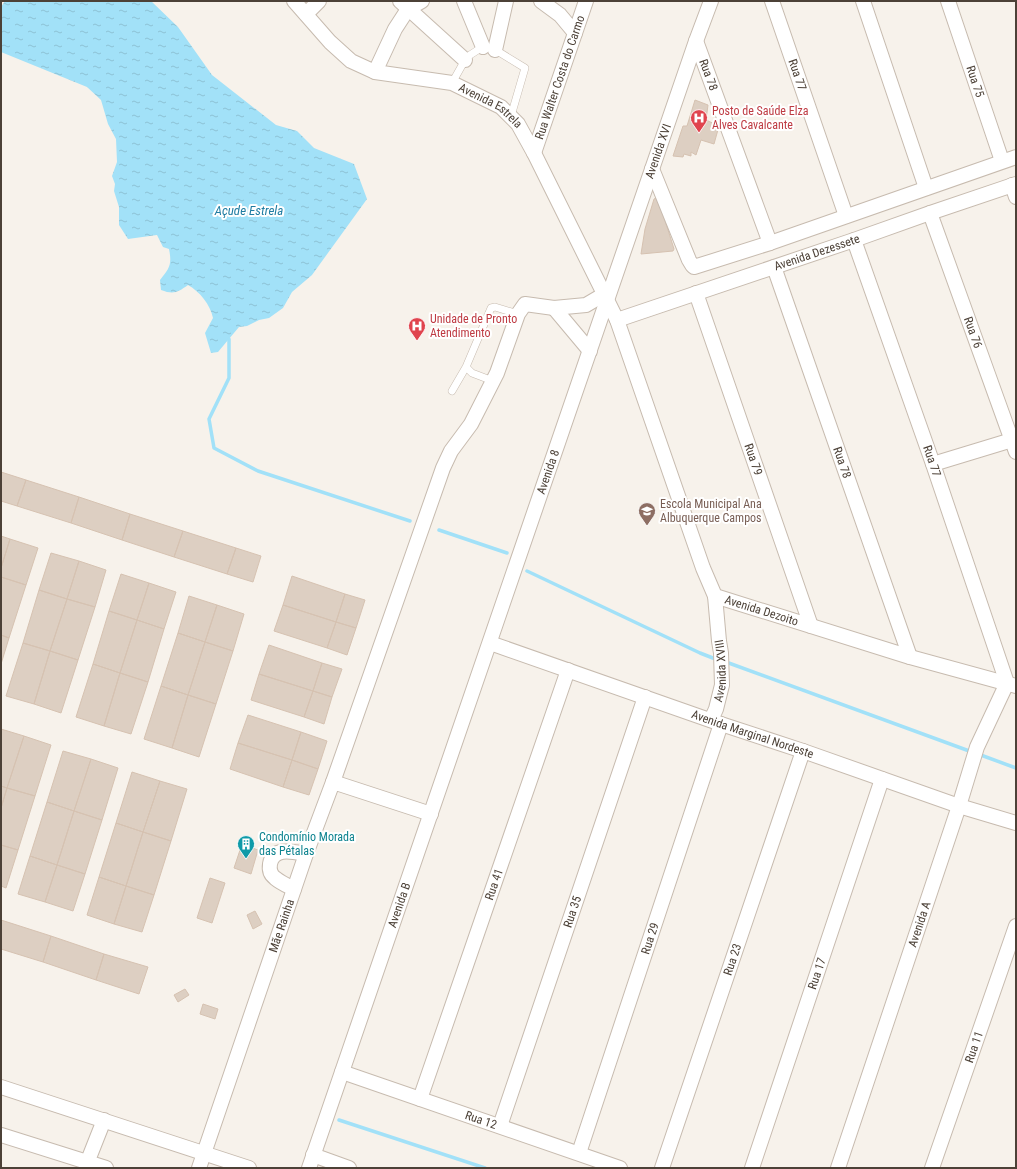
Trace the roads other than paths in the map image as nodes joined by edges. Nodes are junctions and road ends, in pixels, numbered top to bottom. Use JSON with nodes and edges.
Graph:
{"nodes":[{"id":1,"x":294,"y":1,"type":"edge"},
{"id":2,"x":318,"y":1,"type":"edge"},
{"id":3,"x":422,"y":1,"type":"edge"},
{"id":4,"x":464,"y":1,"type":"edge"},
{"id":5,"x":506,"y":1,"type":"edge"},
{"id":6,"x":541,"y":1,"type":"edge"},
{"id":7,"x":586,"y":1,"type":"edge"},
{"id":8,"x":711,"y":1,"type":"edge"},
{"id":9,"x":772,"y":1,"type":"edge"},
{"id":10,"x":863,"y":1,"type":"edge"},
{"id":11,"x":948,"y":1,"type":"edge"},
{"id":12,"x":404,"y":5,"type":"edge"},
{"id":13,"x":306,"y":14,"type":"junction"},
{"id":14,"x":575,"y":33,"type":"junction"},
{"id":15,"x":696,"y":42,"type":"junction"},
{"id":16,"x":489,"y":48,"type":"junction"},
{"id":17,"x":465,"y":60,"type":"junction"},
{"id":18,"x":375,"y":72,"type":"junction"},
{"id":19,"x":452,"y":83,"type":"junction"},
{"id":20,"x":512,"y":116,"type":"junction"},
{"id":21,"x":534,"y":153,"type":"junction"},
{"id":22,"x":1016,"y":157,"type":"edge"},
{"id":23,"x":1002,"y":161,"type":"junction"},
{"id":24,"x":652,"y":169,"type":"junction"},
{"id":25,"x":926,"y":188,"type":"junction"},
{"id":26,"x":1015,"y":189,"type":"edge"},
{"id":27,"x":930,"y":213,"type":"junction"},
{"id":28,"x":846,"y":216,"type":"junction"},
{"id":29,"x":854,"y":240,"type":"junction"},
{"id":30,"x":770,"y":243,"type":"junction"},
{"id":31,"x":774,"y":267,"type":"junction"},
{"id":32,"x":696,"y":293,"type":"junction"},
{"id":33,"x":605,"y":298,"type":"junction"},
{"id":34,"x":554,"y":308,"type":"junction"},
{"id":35,"x":518,"y":314,"type":"junction"},
{"id":36,"x":616,"y":320,"type":"junction"},
{"id":37,"x":590,"y":351,"type":"junction"},
{"id":38,"x":466,"y":367,"type":"junction"},
{"id":39,"x":493,"y":381,"type":"junction"},
{"id":40,"x":452,"y":391,"type":"dead end"},
{"id":41,"x":1014,"y":446,"type":"edge"},
{"id":42,"x":933,"y":464,"type":"junction"},
{"id":43,"x":715,"y":596,"type":"junction"},
{"id":44,"x":811,"y":626,"type":"junction"},
{"id":45,"x":490,"y":643,"type":"junction"},
{"id":46,"x":910,"y":657,"type":"junction"},
{"id":47,"x":568,"y":670,"type":"junction"},
{"id":48,"x":1011,"y":685,"type":"edge"},
{"id":49,"x":645,"y":697,"type":"junction"},
{"id":50,"x":716,"y":722,"type":"junction"},
{"id":51,"x":804,"y":751,"type":"junction"},
{"id":52,"x":882,"y":779,"type":"junction"},
{"id":53,"x":333,"y":782,"type":"junction"},
{"id":54,"x":959,"y":806,"type":"junction"},
{"id":55,"x":431,"y":814,"type":"junction"},
{"id":56,"x":1016,"y":823,"type":"edge"},
{"id":57,"x":306,"y":854,"type":"junction"},
{"id":58,"x":294,"y":889,"type":"junction"},
{"id":59,"x":1016,"y":926,"type":"edge"},
{"id":60,"x":342,"y":1072,"type":"junction"},
{"id":61,"x":1,"y":1087,"type":"edge"},
{"id":62,"x":420,"y":1099,"type":"junction"},
{"id":63,"x":104,"y":1120,"type":"junction"},
{"id":64,"x":500,"y":1126,"type":"junction"},
{"id":65,"x":1,"y":1135,"type":"edge"},
{"id":66,"x":204,"y":1153,"type":"junction"},
{"id":67,"x":579,"y":1153,"type":"junction"},
{"id":68,"x":311,"y":1161,"type":"edge"},
{"id":69,"x":87,"y":1163,"type":"junction"},
{"id":70,"x":106,"y":1168,"type":"edge"},
{"id":71,"x":199,"y":1168,"type":"edge"},
{"id":72,"x":250,"y":1168,"type":"edge"},
{"id":73,"x":349,"y":1168,"type":"edge"},
{"id":74,"x":620,"y":1168,"type":"edge"},
{"id":75,"x":662,"y":1168,"type":"edge"},
{"id":76,"x":752,"y":1168,"type":"edge"},
{"id":77,"x":838,"y":1168,"type":"edge"},
{"id":78,"x":932,"y":1168,"type":"edge"}],
"edges":[{"from":1,"to":13,"type":"street","name":"Avenida Estrela"},
{"from":2,"to":13,"type":"street"},
{"from":3,"to":12,"type":"street"},
{"from":4,"to":16,"type":"street"},
{"from":5,"to":16,"type":"street"},
{"from":6,"to":14,"type":"street"},
{"from":7,"to":14,"type":"street","name":"Rua Walter Costa do Carmo"},
{"from":8,"to":15,"type":"street","name":"Avenida XVI"},
{"from":9,"to":28,"type":"street","name":"Rua 77"},
{"from":10,"to":25,"type":"street"},
{"from":11,"to":23,"type":"street","name":"Rua 75"},
{"from":12,"to":17,"type":"street"},
{"from":12,"to":18,"type":"street"},
{"from":13,"to":18,"type":"street","name":"Avenida Estrela"},
{"from":14,"to":21,"type":"street","name":"Rua Walter Costa do Carmo"},
{"from":15,"to":24,"type":"street","name":"Avenida XVI"},
{"from":15,"to":30,"type":"street","name":"Rua 78"},
{"from":16,"to":17,"type":"lane"},
{"from":16,"to":20,"type":"lane"},
{"from":17,"to":19,"type":"lane"},
{"from":18,"to":19,"type":"street","name":"Avenida Estrela"},
{"from":19,"to":20,"type":"street","name":"Avenida Estrela"},
{"from":20,"to":21,"type":"street","name":"Avenida Estrela"},
{"from":21,"to":33,"type":"street","name":"Avenida Estrela"},
{"from":22,"to":23,"type":"street","name":"Avenida Dezessete"},
{"from":23,"to":25,"type":"street","name":"Avenida Dezessete"},
{"from":24,"to":30,"type":"street","name":"Avenida Dezessete"},
{"from":24,"to":33,"type":"street","name":"Avenida XVI"},
{"from":25,"to":28,"type":"street","name":"Avenida Dezessete"},
{"from":26,"to":27,"type":"street","name":"Avenida Dezessete"},
{"from":27,"to":29,"type":"street","name":"Avenida Dezessete"},
{"from":27,"to":41,"type":"street","name":"Rua 76"},
{"from":28,"to":30,"type":"street","name":"Avenida Dezessete"},
{"from":29,"to":31,"type":"street","name":"Avenida Dezessete"},
{"from":29,"to":42,"type":"street","name":"Rua 77"},
{"from":31,"to":32,"type":"street","name":"Avenida Dezessete"},
{"from":31,"to":46,"type":"street","name":"Rua 78"},
{"from":32,"to":36,"type":"street","name":"Avenida Dezessete"},
{"from":32,"to":44,"type":"street","name":"Rua 79"},
{"from":33,"to":34,"type":"street"},
{"from":33,"to":36,"type":"street","name":"Avenida Dezoito"},
{"from":33,"to":37,"type":"street","name":"Avenida 8"},
{"from":34,"to":35,"type":"street"},
{"from":34,"to":37,"type":"street"},
{"from":35,"to":38,"type":"lane"},
{"from":35,"to":39,"type":"street","name":"Mãe Rainha"},
{"from":36,"to":43,"type":"street","name":"Avenida Dezoito"},
{"from":37,"to":45,"type":"street","name":"Avenida 8"},
{"from":38,"to":39,"type":"lane"},
{"from":38,"to":40,"type":"lane"},
{"from":39,"to":53,"type":"street","name":"Mãe Rainha"},
{"from":41,"to":42,"type":"street"},
{"from":42,"to":48,"type":"street","name":"Rua 77"},
{"from":43,"to":44,"type":"street","name":"Avenida Dezoito"},
{"from":43,"to":50,"type":"street","name":"Avenida XVIII"},
{"from":44,"to":46,"type":"street","name":"Avenida Dezoito"},
{"from":45,"to":47,"type":"street","name":"Avenida Marginal Nordeste"},
{"from":45,"to":55,"type":"street","name":"Avenida B"},
{"from":46,"to":48,"type":"street","name":"Avenida Dezoito"},
{"from":47,"to":49,"type":"street","name":"Avenida Marginal Nordeste"},
{"from":47,"to":62,"type":"street","name":"Rua 41"},
{"from":48,"to":54,"type":"street","name":"Avenida A"},
{"from":49,"to":50,"type":"street","name":"Avenida Marginal Nordeste"},
{"from":49,"to":64,"type":"street","name":"Rua 35"},
{"from":50,"to":51,"type":"street","name":"Avenida Marginal Nordeste"},
{"from":50,"to":67,"type":"street","name":"Rua 29"},
{"from":51,"to":52,"type":"street","name":"Avenida Marginal Nordeste"},
{"from":51,"to":75,"type":"street","name":"Rua 23"},
{"from":52,"to":54,"type":"street","name":"Avenida Marginal Nordeste"},
{"from":52,"to":76,"type":"street","name":"Rua 17"},
{"from":53,"to":55,"type":"street"},
{"from":53,"to":57,"type":"street","name":"Mãe Rainha"},
{"from":54,"to":56,"type":"street","name":"Avenida Marginal Nordeste"},
{"from":54,"to":77,"type":"street","name":"Avenida A"},
{"from":55,"to":60,"type":"street","name":"Avenida B"},
{"from":57,"to":58,"type":"street","name":"Mãe Rainha"},
{"from":57,"to":58,"type":"street"},
{"from":58,"to":66,"type":"street","name":"Mãe Rainha"},
{"from":59,"to":78,"type":"street","name":"Rua 11"},
{"from":60,"to":62,"type":"street","name":"Rua 12"},
{"from":60,"to":68,"type":"street","name":"Avenida B"},
{"from":61,"to":63,"type":"street"},
{"from":62,"to":64,"type":"street","name":"Rua 12"},
{"from":63,"to":66,"type":"street"},
{"from":63,"to":69,"type":"street"},
{"from":64,"to":67,"type":"street","name":"Rua 12"},
{"from":65,"to":69,"type":"street"},
{"from":66,"to":71,"type":"street","name":"Mãe Rainha"},
{"from":66,"to":72,"type":"street"},
{"from":67,"to":74,"type":"street","name":"Rua 12"},
{"from":68,"to":73,"type":"street"},
{"from":69,"to":70,"type":"street"}]}
